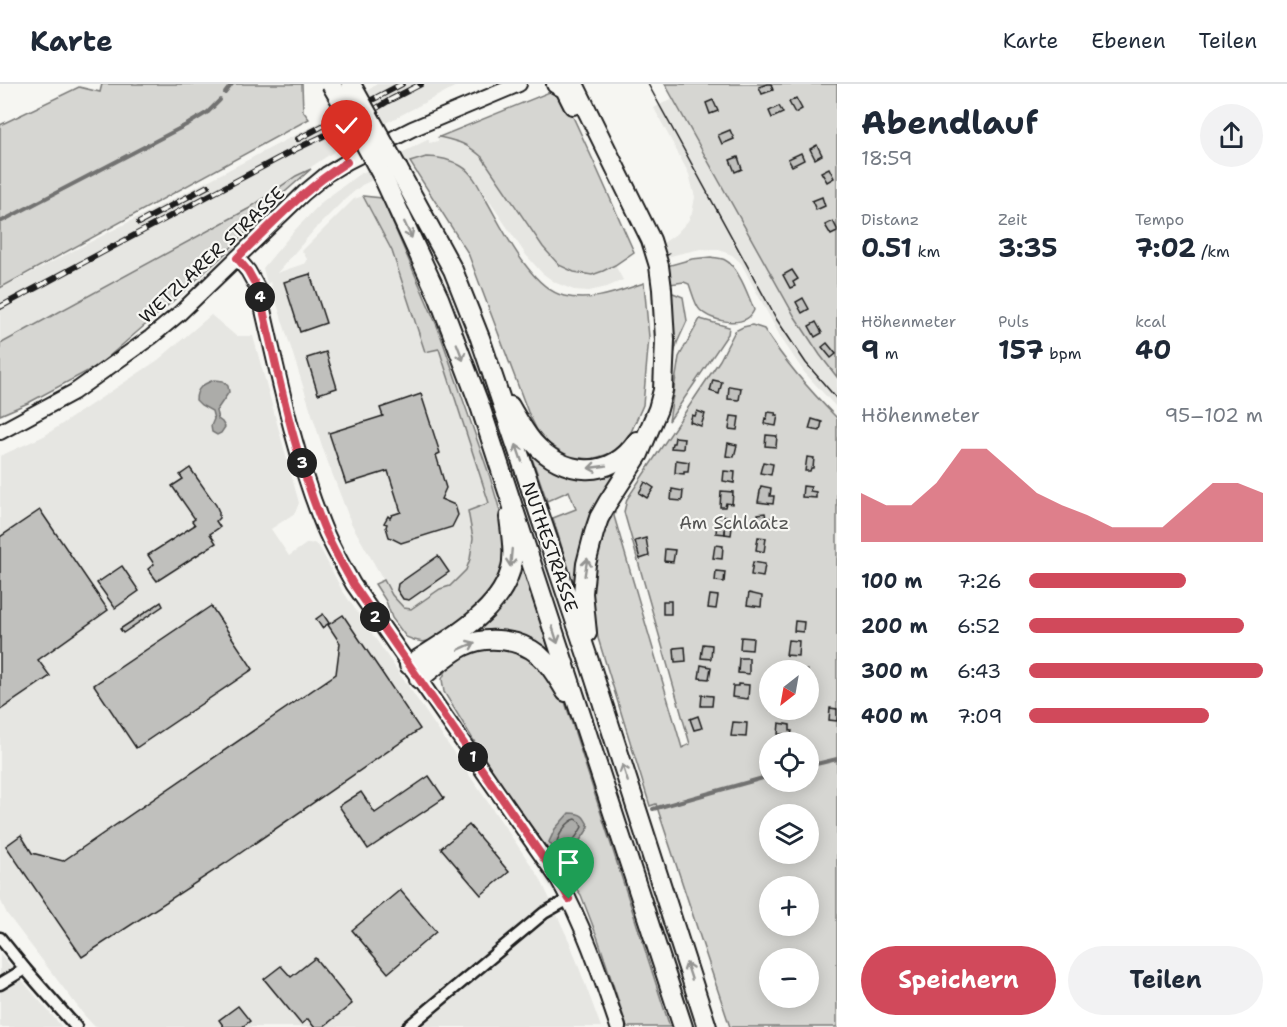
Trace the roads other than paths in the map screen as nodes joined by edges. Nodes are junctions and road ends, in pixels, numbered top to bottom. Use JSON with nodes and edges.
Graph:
{"nodes":[{"id":1,"x":331,"y":84,"type":"edge"},
{"id":2,"x":351,"y":84,"type":"edge"},
{"id":3,"x":519,"y":84,"type":"edge"},
{"id":4,"x":556,"y":84,"type":"edge"},
{"id":5,"x":574,"y":84,"type":"edge"},
{"id":6,"x":391,"y":173,"type":"junction"},
{"id":7,"x":237,"y":258,"type":"junction"},
{"id":8,"x":496,"y":385,"type":"junction"},
{"id":9,"x":0,"y":432,"type":"edge"},
{"id":10,"x":505,"y":479,"type":"junction"},
{"id":11,"x":591,"y":667,"type":"junction"},
{"id":12,"x":414,"y":672,"type":"junction"},
{"id":13,"x":582,"y":718,"type":"junction"},
{"id":14,"x":569,"y":899,"type":"junction"},
{"id":15,"x":0,"y":938,"type":"edge"},
{"id":16,"x":25,"y":969,"type":"junction"},
{"id":17,"x":0,"y":984,"type":"edge"},
{"id":18,"x":76,"y":1027,"type":"edge"},
{"id":19,"x":408,"y":1027,"type":"edge"},
{"id":20,"x":618,"y":1027,"type":"edge"},
{"id":21,"x":683,"y":1027,"type":"edge"},
{"id":22,"x":707,"y":1027,"type":"edge"}],
"edges":[{"from":1,"to":6,"type":"highway","name":"NUTHESTRASSE","bridge":true},
{"from":2,"to":6,"type":"highway","name":"NUTHESTRASSE","bridge":true},
{"from":3,"to":7,"type":"street","name":"WETZLARER STRASSE"},
{"from":4,"to":8,"type":"highway","one_way":true},
{"from":11,"to":5,"type":"highway","one_way":true},
{"from":6,"to":8,"type":"highway","name":"NUTHESTRASSE"},
{"from":6,"to":10,"type":"highway","name":"NUTHESTRASSE","one_way":true},
{"from":7,"to":9,"type":"street","name":"WETZLARER STRASSE"},
{"from":7,"to":12,"type":"street"},
{"from":11,"to":8,"type":"highway","name":"NUTHESTRASSE","one_way":true},
{"from":10,"to":12,"type":"highway","one_way":true},
{"from":10,"to":13,"type":"highway","name":"NUTHESTRASSE","one_way":true},
{"from":22,"to":11,"type":"highway","name":"NUTHESTRASSE","one_way":true},
{"from":12,"to":13,"type":"highway","one_way":true},
{"from":12,"to":14,"type":"street"},
{"from":13,"to":21,"type":"highway","name":"NUTHESTRASSE"},
{"from":14,"to":19,"type":"street"},
{"from":14,"to":20,"type":"street"},
{"from":15,"to":16,"type":"street"},
{"from":16,"to":17,"type":"street"},
{"from":16,"to":18,"type":"street"}]}
